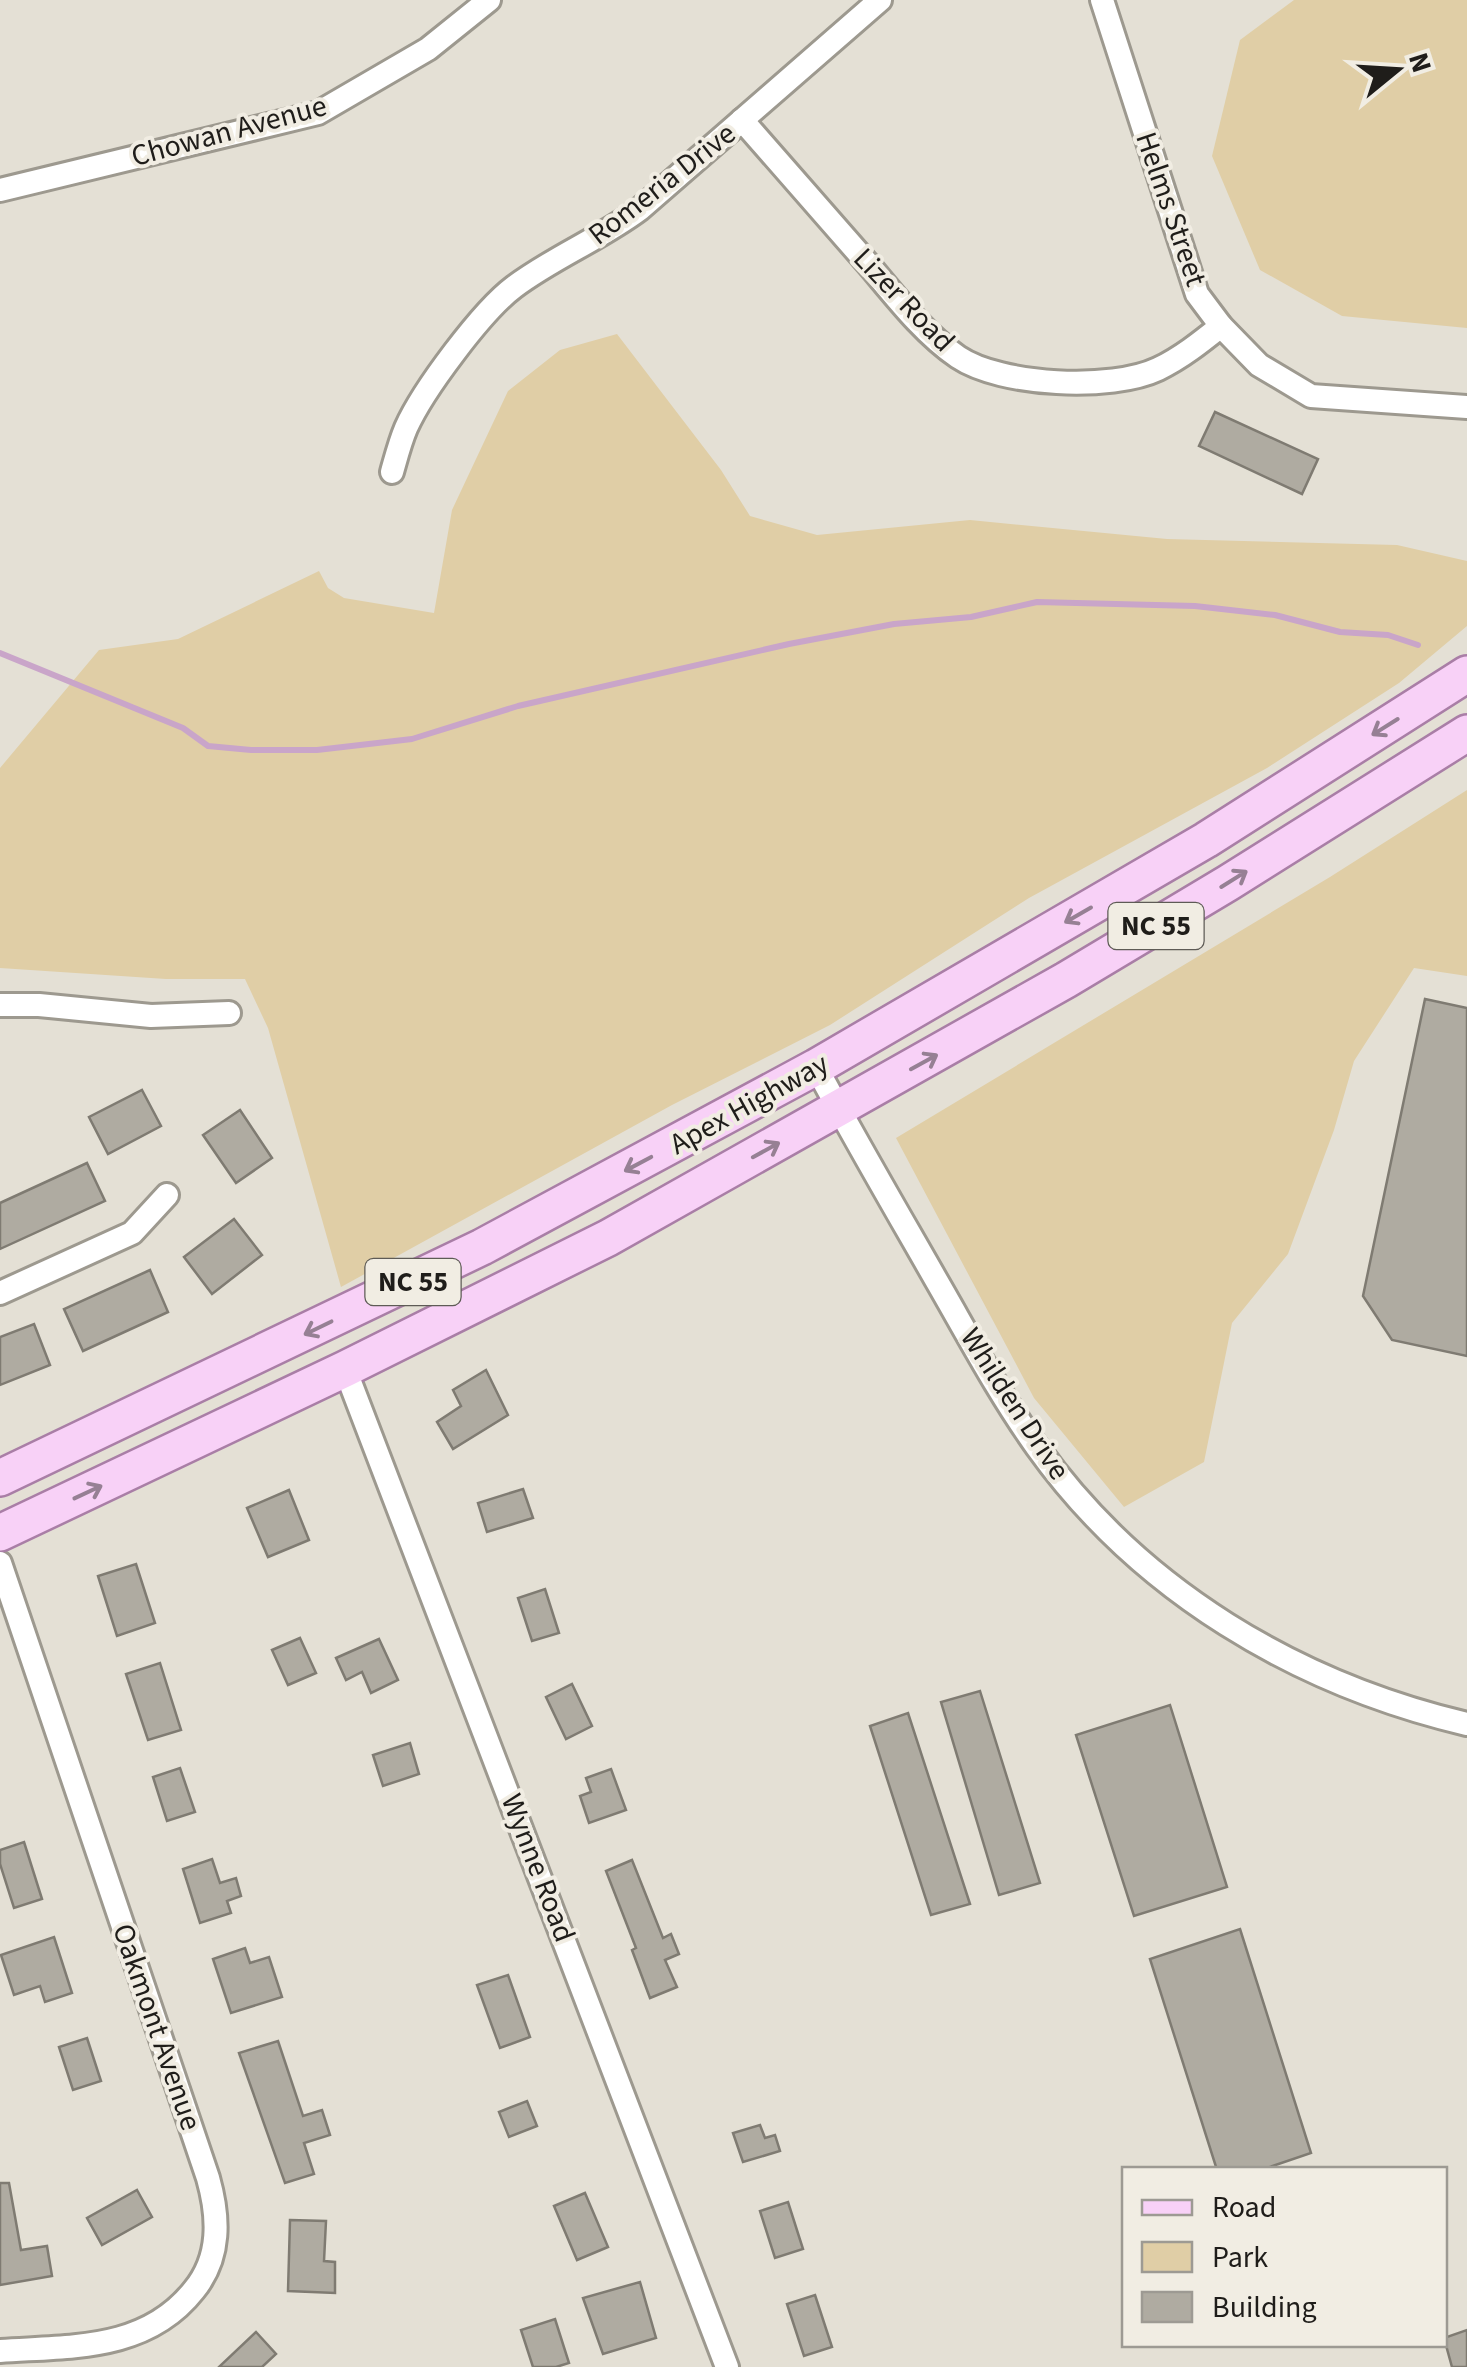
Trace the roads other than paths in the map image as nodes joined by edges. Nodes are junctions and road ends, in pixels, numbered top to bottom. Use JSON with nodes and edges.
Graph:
{"nodes":[{"id":1,"x":490,"y":0,"type":"edge"},
{"id":2,"x":880,"y":0,"type":"edge"},
{"id":3,"x":1102,"y":0,"type":"edge"},
{"id":4,"x":742,"y":120,"type":"junction"},
{"id":5,"x":0,"y":190,"type":"edge"},
{"id":6,"x":1221,"y":326,"type":"junction"},
{"id":7,"x":1467,"y":407,"type":"edge"},
{"id":8,"x":392,"y":472,"type":"dead end"},
{"id":9,"x":1467,"y":674,"type":"edge"},
{"id":10,"x":1467,"y":732,"type":"edge"},
{"id":11,"x":0,"y":1005,"type":"edge"},
{"id":12,"x":228,"y":1013,"type":"dead end"},
{"id":13,"x":816,"y":1067,"type":"junction"},
{"id":14,"x":839,"y":1109,"type":"junction"},
{"id":15,"x":166,"y":1195,"type":"dead end"},
{"id":16,"x":0,"y":1293,"type":"edge"},
{"id":17,"x":345,"y":1369,"type":"junction"},
{"id":18,"x":0,"y":1478,"type":"edge"},
{"id":19,"x":0,"y":1533,"type":"edge"},
{"id":20,"x":0,"y":1563,"type":"edge"},
{"id":21,"x":1467,"y":1724,"type":"edge"},
{"id":22,"x":0,"y":2351,"type":"edge"},
{"id":23,"x":728,"y":2367,"type":"edge"}],
"edges":[{"from":1,"to":5,"type":"street","name":"Chowan Avenue"},
{"from":2,"to":4,"type":"street","name":"Romeria Drive"},
{"from":3,"to":6,"type":"street","name":"Helms Street"},
{"from":4,"to":6,"type":"street","name":"Lizer Road"},
{"from":4,"to":8,"type":"street","name":"Romeria Drive"},
{"from":6,"to":7,"type":"street","name":"Helms Street"},
{"from":9,"to":13,"type":"main road","name":"Apex Highway","number":"NC 55","one_way":true},
{"from":14,"to":10,"type":"main road","name":"Apex Highway","number":"NC 55","one_way":true},
{"from":11,"to":12,"type":"street"},
{"from":13,"to":14,"type":"street","name":"Whilden Drive"},
{"from":13,"to":18,"type":"main road","name":"Apex Highway","number":"NC 55","one_way":true},
{"from":17,"to":14,"type":"main road","name":"Apex Highway","number":"NC 55","one_way":true},
{"from":14,"to":21,"type":"street","name":"Whilden Drive"},
{"from":15,"to":16,"type":"street"},
{"from":19,"to":17,"type":"main road","name":"Apex Highway","number":"NC 55","one_way":true},
{"from":17,"to":23,"type":"street","name":"Wynne Road"},
{"from":20,"to":22,"type":"street","name":"Oakmont Avenue"}]}
